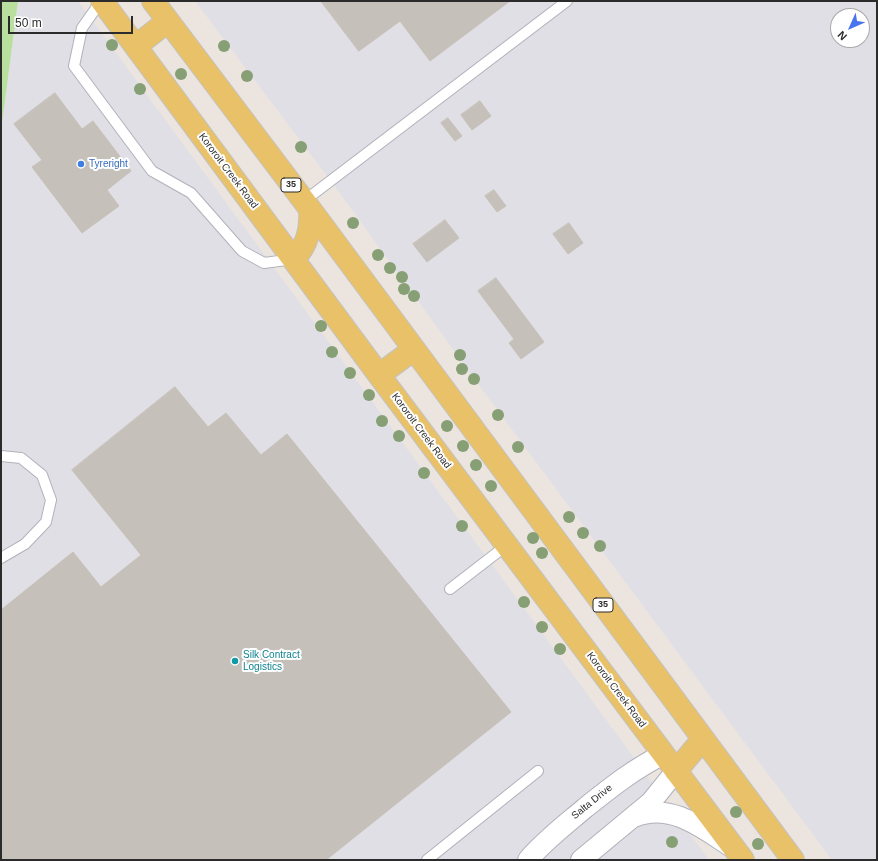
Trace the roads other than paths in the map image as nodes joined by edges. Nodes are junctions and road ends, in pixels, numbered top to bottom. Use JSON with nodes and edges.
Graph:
{"nodes":[{"id":1,"x":101,"y":1,"type":"edge"},
{"id":2,"x":153,"y":1,"type":"edge"},
{"id":3,"x":567,"y":1,"type":"edge"},
{"id":4,"x":168,"y":21,"type":"junction"},
{"id":5,"x":136,"y":46,"type":"junction"},
{"id":6,"x":307,"y":205,"type":"junction"},
{"id":7,"x":294,"y":259,"type":"junction"},
{"id":8,"x":413,"y":350,"type":"junction"},
{"id":9,"x":379,"y":375,"type":"junction"},
{"id":10,"x":1,"y":456,"type":"edge"},
{"id":11,"x":507,"y":545,"type":"junction"},
{"id":12,"x":1,"y":558,"type":"edge"},
{"id":13,"x":450,"y":589,"type":"dead end"},
{"id":14,"x":703,"y":738,"type":"junction"},
{"id":15,"x":670,"y":763,"type":"junction"},
{"id":16,"x":538,"y":771,"type":"dead end"},
{"id":17,"x":633,"y":817,"type":"junction"},
{"id":18,"x":739,"y":855,"type":"edge"},
{"id":19,"x":427,"y":860,"type":"edge"},
{"id":20,"x":528,"y":860,"type":"edge"},
{"id":21,"x":581,"y":860,"type":"edge"},
{"id":22,"x":793,"y":860,"type":"edge"}],
"edges":[{"from":1,"to":5,"type":"main road","name":"Kororoit Creek Road"},
{"from":1,"to":7,"type":"lane"},
{"from":2,"to":4,"type":"main road","number":"35"},
{"from":3,"to":6,"type":"lane"},
{"from":4,"to":5,"type":"main road"},
{"from":4,"to":6,"type":"main road","number":"35"},
{"from":5,"to":7,"type":"main road","name":"Kororoit Creek Road"},
{"from":6,"to":7,"type":"main road"},
{"from":6,"to":8,"type":"main road","number":"35"},
{"from":7,"to":9,"type":"main road","name":"Kororoit Creek Road"},
{"from":8,"to":9,"type":"main road"},
{"from":8,"to":14,"type":"main road","number":"35"},
{"from":9,"to":11,"type":"main road","name":"Kororoit Creek Road"},
{"from":10,"to":12,"type":"lane"},
{"from":11,"to":13,"type":"lane"},
{"from":11,"to":15,"type":"main road","name":"Kororoit Creek Road"},
{"from":14,"to":15,"type":"main road"},
{"from":14,"to":22,"type":"main road","number":"35"},
{"from":15,"to":17,"type":"street"},
{"from":15,"to":18,"type":"main road","name":"Kororoit Creek Road"},
{"from":15,"to":20,"type":"street","name":"Salta Drive"},
{"from":16,"to":19,"type":"lane"},
{"from":17,"to":18,"type":"street"},
{"from":17,"to":21,"type":"street"}]}
